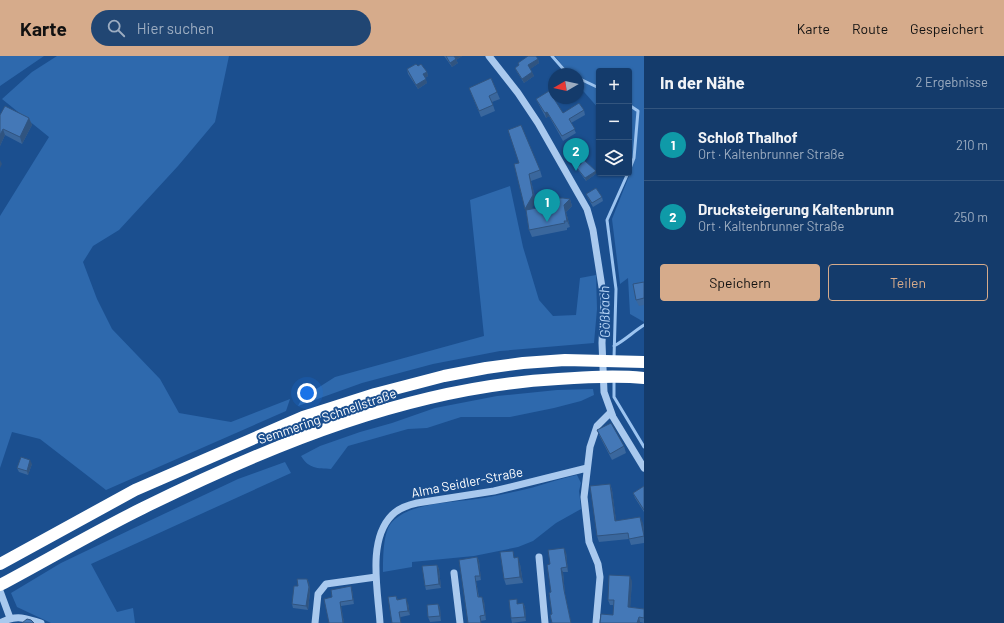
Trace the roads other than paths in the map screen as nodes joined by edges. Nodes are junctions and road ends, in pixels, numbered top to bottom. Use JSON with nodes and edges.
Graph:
{"nodes":[{"id":1,"x":489,"y":56,"type":"edge"},
{"id":2,"x":643,"y":362,"type":"edge"},
{"id":3,"x":642,"y":378,"type":"edge"},
{"id":4,"x":611,"y":412,"type":"junction"},
{"id":5,"x":587,"y":468,"type":"junction"},
{"id":6,"x":644,"y":468,"type":"edge"},
{"id":7,"x":539,"y":558,"type":"dead end"},
{"id":8,"x":0,"y":564,"type":"edge"},
{"id":9,"x":454,"y":573,"type":"dead end"},
{"id":10,"x":376,"y":577,"type":"junction"},
{"id":11,"x":0,"y":585,"type":"edge"},
{"id":12,"x":0,"y":591,"type":"edge"},
{"id":13,"x":10,"y":618,"type":"junction"},
{"id":14,"x":0,"y":623,"type":"edge"},
{"id":15,"x":41,"y":623,"type":"edge"},
{"id":16,"x":315,"y":623,"type":"edge"},
{"id":17,"x":380,"y":623,"type":"edge"},
{"id":18,"x":460,"y":623,"type":"edge"},
{"id":19,"x":545,"y":623,"type":"edge"},
{"id":20,"x":596,"y":623,"type":"edge"}],
"edges":[{"from":1,"to":4,"type":"street"},
{"from":2,"to":8,"type":"highway","name":"Semmering Schnellstraße"},
{"from":3,"to":11,"type":"highway","name":"Semmering Schnellstraße"},
{"from":4,"to":5,"type":"street"},
{"from":4,"to":6,"type":"street"},
{"from":5,"to":10,"type":"street","name":"Alma Seidler-Straße"},
{"from":5,"to":20,"type":"street"},
{"from":7,"to":19,"type":"street"},
{"from":9,"to":18,"type":"street"},
{"from":10,"to":16,"type":"street"},
{"from":10,"to":17,"type":"street","name":"Alma Seidler-Straße"},
{"from":12,"to":13,"type":"street"},
{"from":13,"to":14,"type":"street"},
{"from":13,"to":15,"type":"street"}]}
